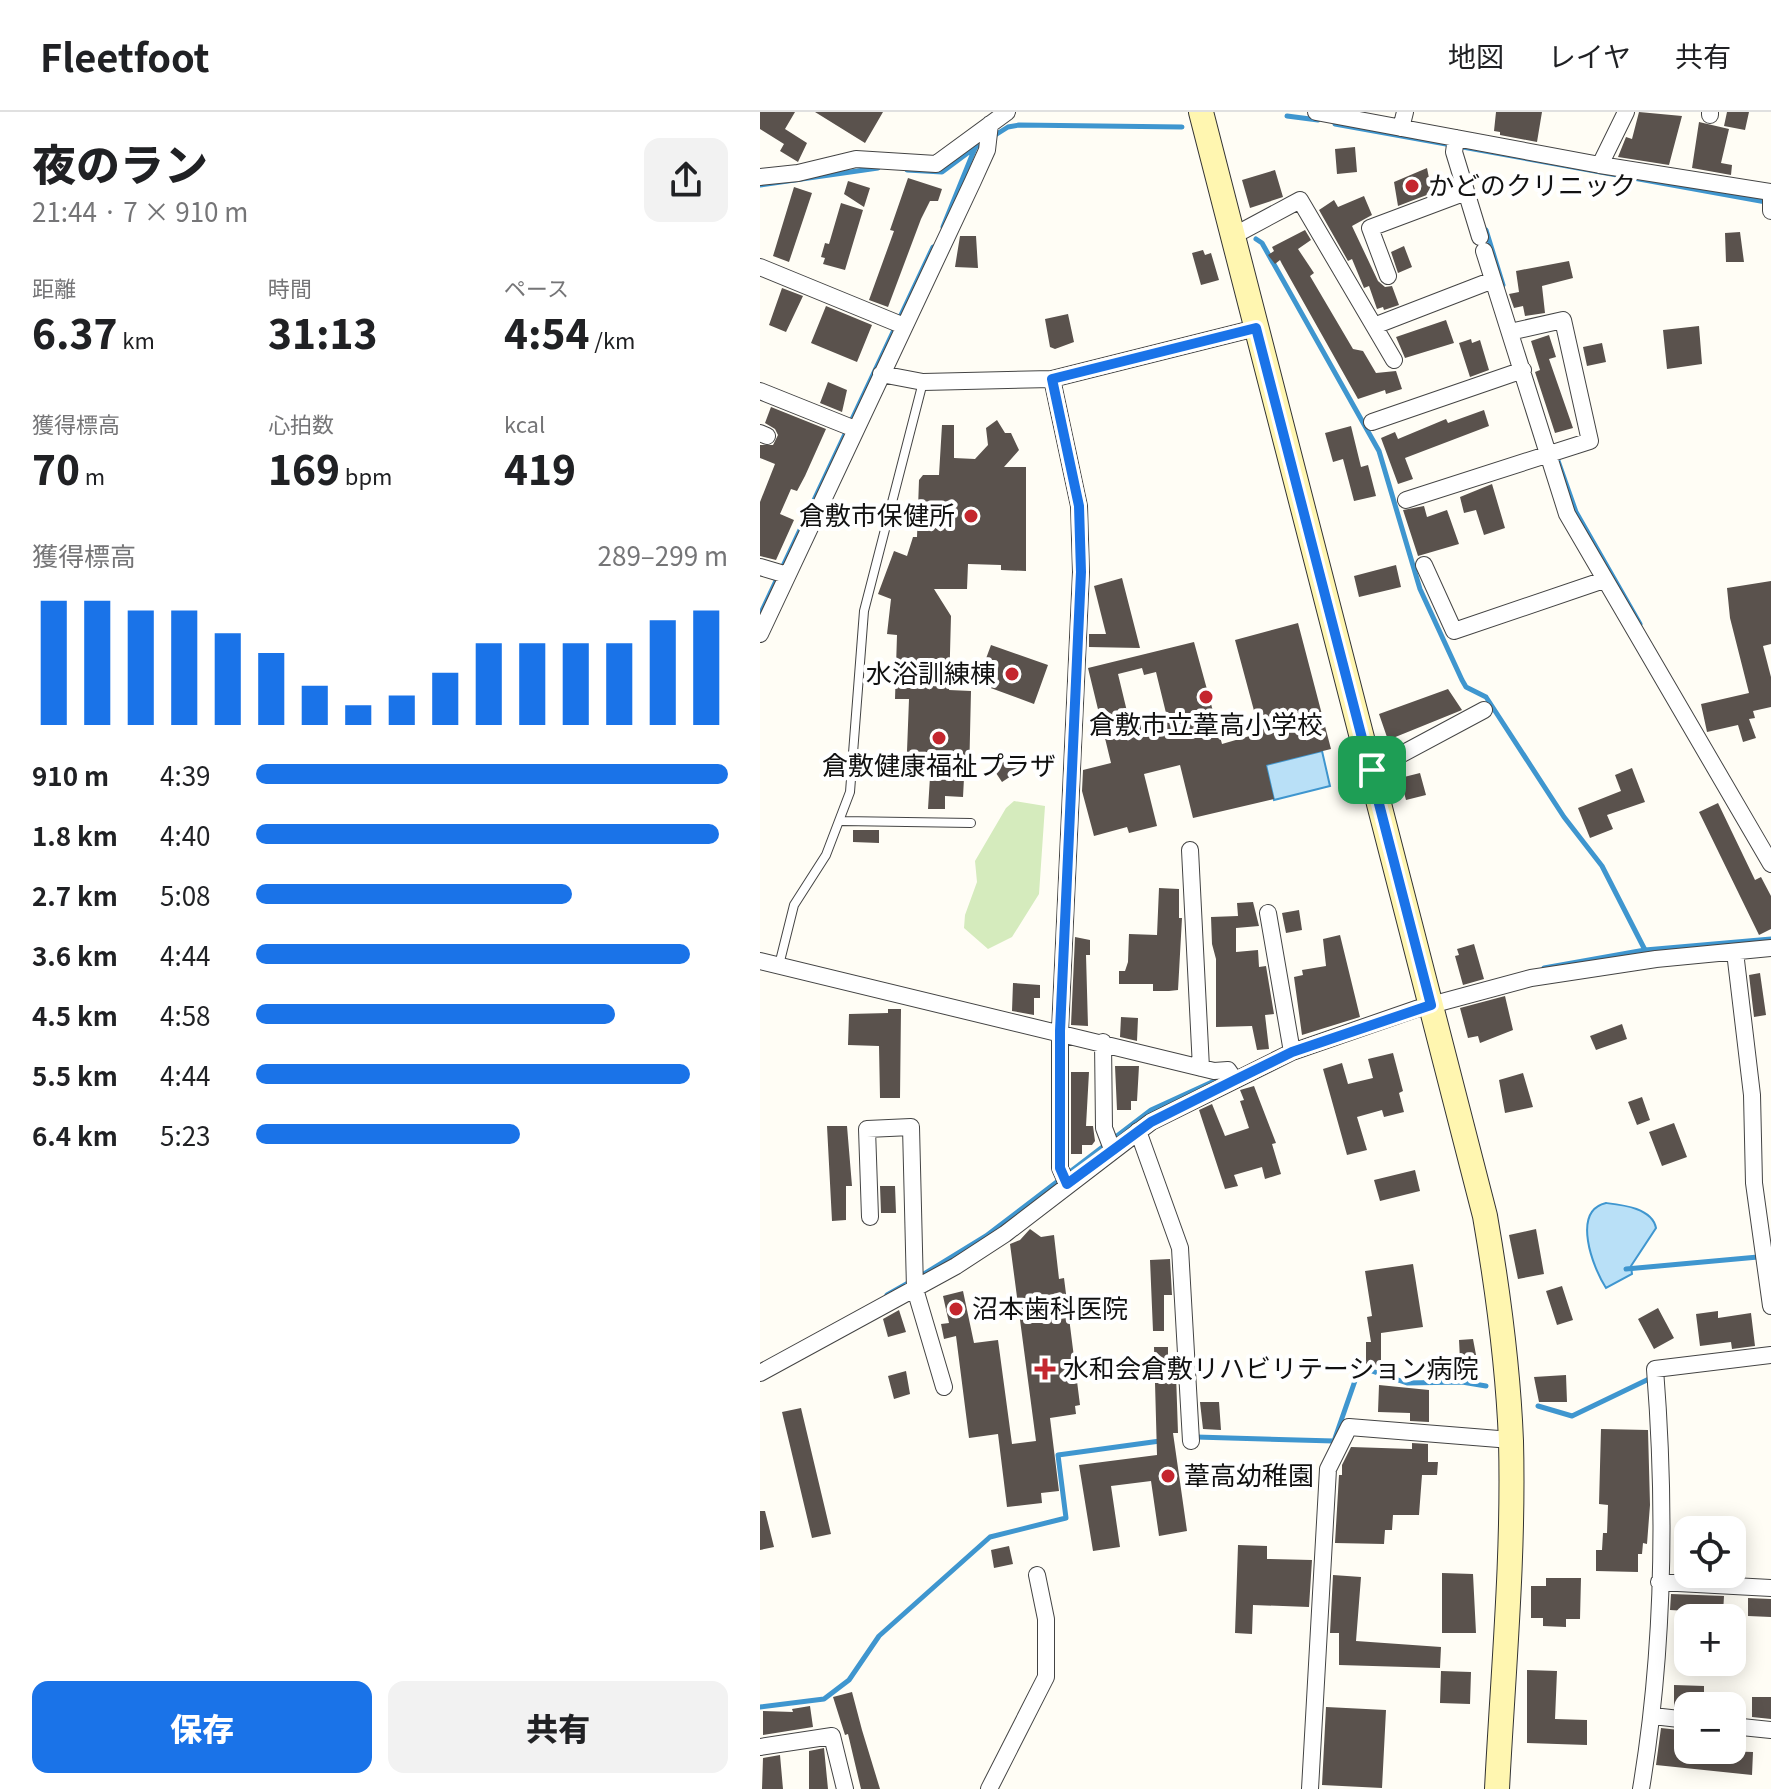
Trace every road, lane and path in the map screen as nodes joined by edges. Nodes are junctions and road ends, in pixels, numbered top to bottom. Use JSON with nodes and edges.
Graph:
{"nodes":[{"id":1,"x":1007,"y":112,"type":"edge"},
{"id":2,"x":1201,"y":112,"type":"edge"},
{"id":3,"x":1316,"y":112,"type":"edge"},
{"id":4,"x":1626,"y":112,"type":"edge"},
{"id":5,"x":1348,"y":115,"type":"edge"},
{"id":6,"x":1403,"y":120,"type":"edge"},
{"id":7,"x":989,"y":133,"type":"junction"},
{"id":8,"x":1455,"y":144,"type":"junction"},
{"id":9,"x":1600,"y":165,"type":"junction"},
{"id":10,"x":760,"y":177,"type":"edge"},
{"id":11,"x":1466,"y":192,"type":"junction"},
{"id":12,"x":1771,"y":192,"type":"edge"},
{"id":13,"x":1771,"y":199,"type":"edge"},
{"id":14,"x":1771,"y":209,"type":"edge"},
{"id":15,"x":1233,"y":236,"type":"junction"},
{"id":16,"x":760,"y":267,"type":"edge"},
{"id":17,"x":1388,"y":276,"type":"dead end"},
{"id":18,"x":1493,"y":280,"type":"junction"},
{"id":19,"x":900,"y":324,"type":"junction"},
{"id":20,"x":1374,"y":326,"type":"junction"},
{"id":21,"x":1256,"y":328,"type":"junction"},
{"id":22,"x":1514,"y":331,"type":"junction"},
{"id":23,"x":1394,"y":360,"type":"dead end"},
{"id":24,"x":1523,"y":370,"type":"junction"},
{"id":25,"x":881,"y":374,"type":"junction"},
{"id":26,"x":1052,"y":379,"type":"junction"},
{"id":27,"x":923,"y":382,"type":"junction"},
{"id":28,"x":760,"y":391,"type":"edge"},
{"id":29,"x":1372,"y":422,"type":"dead end"},
{"id":30,"x":850,"y":428,"type":"junction"},
{"id":31,"x":1553,"y":452,"type":"junction"},
{"id":32,"x":1406,"y":500,"type":"dead end"},
{"id":33,"x":1424,"y":565,"type":"dead end"},
{"id":34,"x":760,"y":567,"type":"edge"},
{"id":35,"x":783,"y":574,"type":"junction"},
{"id":36,"x":1604,"y":580,"type":"junction"},
{"id":37,"x":760,"y":634,"type":"edge"},
{"id":38,"x":1484,"y":710,"type":"dead end"},
{"id":39,"x":1372,"y":770,"type":"junction"},
{"id":40,"x":842,"y":821,"type":"junction"},
{"id":41,"x":971,"y":823,"type":"dead end"},
{"id":42,"x":1190,"y":850,"type":"dead end"},
{"id":43,"x":1771,"y":864,"type":"edge"},
{"id":44,"x":1268,"y":913,"type":"dead end"},
{"id":45,"x":1771,"y":948,"type":"edge"},
{"id":46,"x":1735,"y":952,"type":"junction"},
{"id":47,"x":760,"y":961,"type":"edge"},
{"id":48,"x":779,"y":965,"type":"junction"},
{"id":49,"x":1431,"y":1005,"type":"junction"},
{"id":50,"x":1060,"y":1031,"type":"junction"},
{"id":51,"x":1103,"y":1042,"type":"junction"},
{"id":52,"x":1292,"y":1052,"type":"junction"},
{"id":53,"x":1201,"y":1068,"type":"junction"},
{"id":54,"x":1233,"y":1076,"type":"junction"},
{"id":55,"x":1138,"y":1131,"type":"junction"},
{"id":56,"x":1109,"y":1143,"type":"junction"},
{"id":57,"x":1064,"y":1178,"type":"junction"},
{"id":58,"x":870,"y":1217,"type":"dead end"},
{"id":59,"x":915,"y":1284,"type":"junction"},
{"id":60,"x":1771,"y":1306,"type":"edge"},
{"id":61,"x":1771,"y":1355,"type":"edge"},
{"id":62,"x":760,"y":1373,"type":"edge"},
{"id":63,"x":944,"y":1387,"type":"dead end"},
{"id":64,"x":1511,"y":1440,"type":"junction"},
{"id":65,"x":1191,"y":1441,"type":"dead end"},
{"id":66,"x":1037,"y":1575,"type":"dead end"},
{"id":67,"x":1659,"y":1582,"type":"junction"},
{"id":68,"x":1771,"y":1588,"type":"edge"},
{"id":69,"x":1653,"y":1716,"type":"junction"},
{"id":70,"x":1674,"y":1718,"type":"edge"},
{"id":71,"x":1746,"y":1727,"type":"edge"},
{"id":72,"x":1771,"y":1730,"type":"edge"},
{"id":73,"x":760,"y":1747,"type":"edge"},
{"id":74,"x":845,"y":1789,"type":"edge"},
{"id":75,"x":989,"y":1789,"type":"edge"},
{"id":76,"x":1310,"y":1789,"type":"edge"},
{"id":77,"x":1497,"y":1789,"type":"edge"},
{"id":78,"x":1641,"y":1789,"type":"edge"}],
"edges":[{"from":1,"to":7,"type":"street"},
{"from":2,"to":15,"type":"street"},
{"from":3,"to":5,"type":"street"},
{"from":4,"to":9,"type":"street"},
{"from":5,"to":6,"type":"street"},
{"from":6,"to":8,"type":"street"},
{"from":7,"to":10,"type":"street"},
{"from":7,"to":19,"type":"street"},
{"from":8,"to":9,"type":"street"},
{"from":8,"to":11,"type":"street"},
{"from":9,"to":12,"type":"street"},
{"from":11,"to":17,"type":"street"},
{"from":11,"to":18,"type":"street"},
{"from":13,"to":14,"type":"street"},
{"from":15,"to":20,"type":"street"},
{"from":15,"to":21,"type":"street"},
{"from":16,"to":19,"type":"street"},
{"from":18,"to":20,"type":"street"},
{"from":18,"to":22,"type":"street"},
{"from":19,"to":25,"type":"street"},
{"from":20,"to":23,"type":"street"},
{"from":21,"to":26,"type":"street"},
{"from":21,"to":39,"type":"street"},
{"from":22,"to":24,"type":"street"},
{"from":22,"to":31,"type":"street"},
{"from":24,"to":29,"type":"street"},
{"from":24,"to":31,"type":"street"},
{"from":25,"to":27,"type":"street"},
{"from":25,"to":30,"type":"street"},
{"from":26,"to":27,"type":"street"},
{"from":26,"to":50,"type":"street"},
{"from":27,"to":40,"type":"lane"},
{"from":28,"to":30,"type":"street"},
{"from":30,"to":35,"type":"street"},
{"from":31,"to":32,"type":"street"},
{"from":31,"to":36,"type":"street"},
{"from":33,"to":36,"type":"street"},
{"from":34,"to":35,"type":"street"},
{"from":35,"to":37,"type":"street"},
{"from":36,"to":43,"type":"street"},
{"from":38,"to":39,"type":"street"},
{"from":39,"to":49,"type":"street"},
{"from":40,"to":41,"type":"lane"},
{"from":40,"to":48,"type":"lane"},
{"from":42,"to":53,"type":"street"},
{"from":44,"to":52,"type":"street"},
{"from":45,"to":46,"type":"street"},
{"from":46,"to":49,"type":"street"},
{"from":46,"to":60,"type":"street"},
{"from":47,"to":48,"type":"street"},
{"from":48,"to":50,"type":"street"},
{"from":49,"to":52,"type":"street"},
{"from":49,"to":64,"type":"street"},
{"from":50,"to":51,"type":"street"},
{"from":50,"to":57,"type":"street"},
{"from":51,"to":53,"type":"street"},
{"from":51,"to":56,"type":"street"},
{"from":52,"to":54,"type":"street"},
{"from":53,"to":54,"type":"street"},
{"from":54,"to":55,"type":"street"},
{"from":55,"to":56,"type":"street"},
{"from":55,"to":65,"type":"street"},
{"from":56,"to":57,"type":"street"},
{"from":57,"to":59,"type":"street"},
{"from":58,"to":59,"type":"street"},
{"from":59,"to":62,"type":"street"},
{"from":59,"to":63,"type":"street"},
{"from":61,"to":67,"type":"street"},
{"from":64,"to":76,"type":"street"},
{"from":64,"to":77,"type":"street"},
{"from":66,"to":75,"type":"street"},
{"from":67,"to":68,"type":"street"},
{"from":67,"to":69,"type":"street"},
{"from":69,"to":70,"type":"street"},
{"from":69,"to":78,"type":"street"},
{"from":71,"to":72,"type":"street"},
{"from":73,"to":74,"type":"street"}]}
